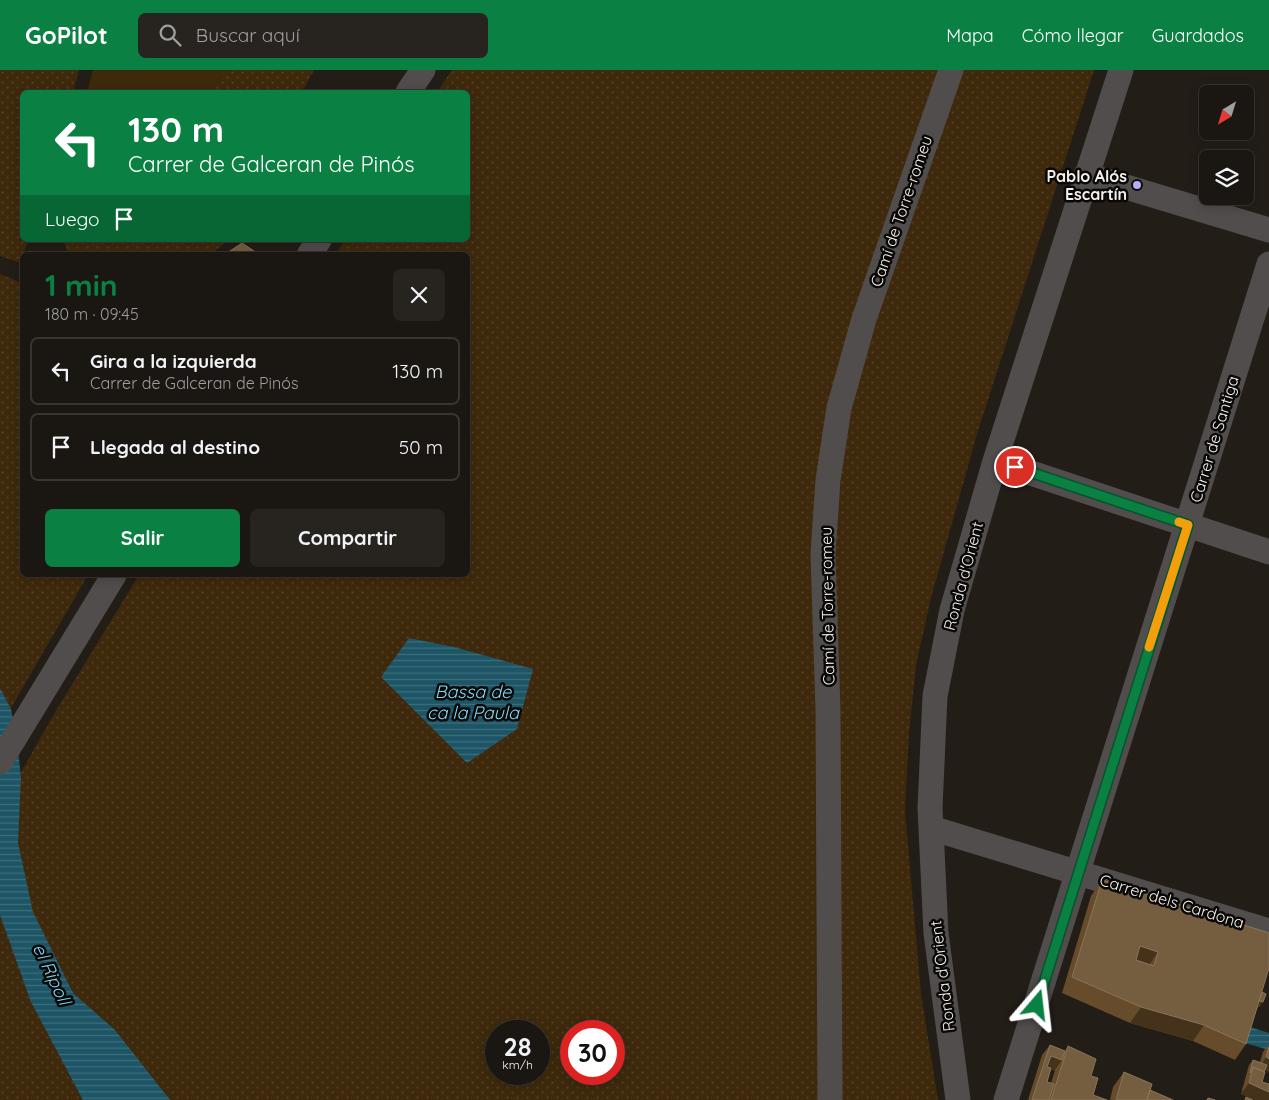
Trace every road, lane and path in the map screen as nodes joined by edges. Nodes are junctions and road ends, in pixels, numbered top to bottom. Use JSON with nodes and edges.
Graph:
{"nodes":[{"id":1,"x":423,"y":70,"type":"edge"},
{"id":2,"x":951,"y":70,"type":"edge"},
{"id":3,"x":1121,"y":70,"type":"edge"},
{"id":4,"x":409,"y":90,"type":"edge"},
{"id":5,"x":1086,"y":175,"type":"junction"},
{"id":6,"x":1269,"y":230,"type":"edge"},
{"id":7,"x":1269,"y":264,"type":"edge"},
{"id":8,"x":995,"y":461,"type":"junction"},
{"id":9,"x":1188,"y":525,"type":"junction"},
{"id":10,"x":1269,"y":552,"type":"edge"},
{"id":11,"x":113,"y":577,"type":"edge"},
{"id":12,"x":0,"y":762,"type":"edge"},
{"id":13,"x":931,"y":828,"type":"junction"},
{"id":14,"x":1078,"y":873,"type":"junction"},
{"id":15,"x":1269,"y":931,"type":"edge"},
{"id":16,"x":963,"y":1095,"type":"edge"},
{"id":17,"x":830,"y":1100,"type":"edge"},
{"id":18,"x":1006,"y":1100,"type":"edge"}],
"edges":[{"from":1,"to":4,"type":"street"},
{"from":2,"to":17,"type":"street","name":"Camí de Torre-romeu"},
{"from":3,"to":5,"type":"street","name":"Ronda d'Orient"},
{"from":5,"to":6,"type":"street"},
{"from":5,"to":8,"type":"street","name":"Ronda d'Orient"},
{"from":7,"to":9,"type":"street","name":"Carrer de Santiga"},
{"from":8,"to":9,"type":"street"},
{"from":8,"to":13,"type":"street","name":"Ronda d'Orient"},
{"from":9,"to":10,"type":"street"},
{"from":9,"to":14,"type":"street","name":"Carrer de Santiga"},
{"from":11,"to":12,"type":"street"},
{"from":13,"to":14,"type":"street","name":"Carrer dels Cardona"},
{"from":13,"to":16,"type":"street","name":"Ronda d'Orient"},
{"from":14,"to":15,"type":"street","name":"Carrer dels Cardona"},
{"from":14,"to":18,"type":"street","name":"Carrer de Santiga"}]}
